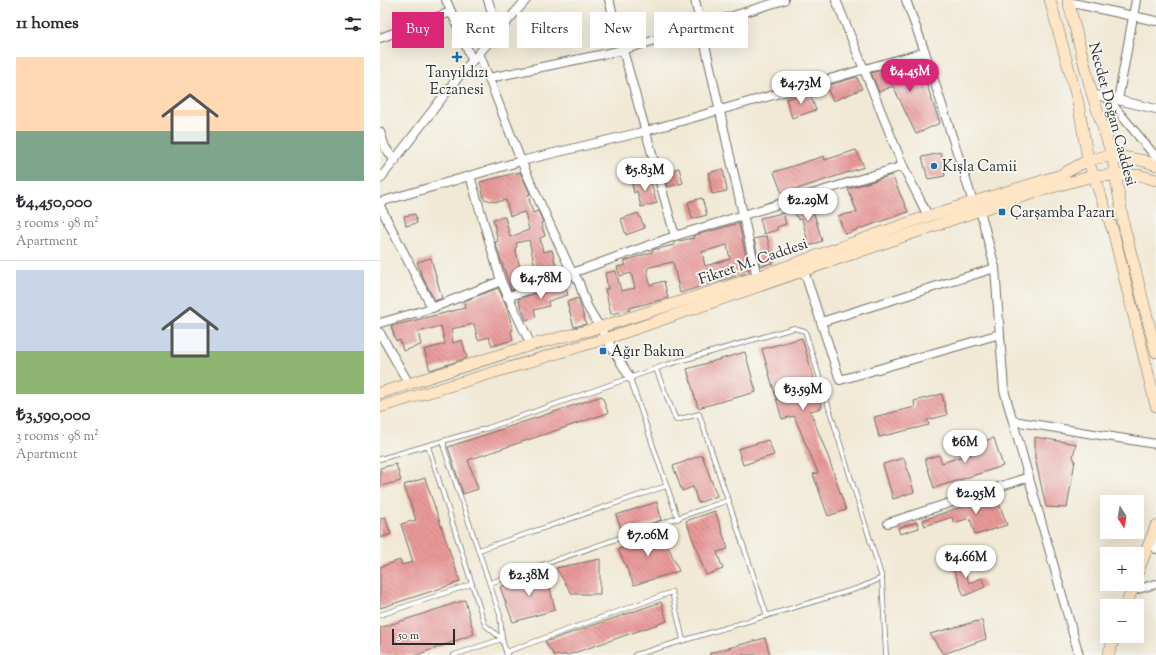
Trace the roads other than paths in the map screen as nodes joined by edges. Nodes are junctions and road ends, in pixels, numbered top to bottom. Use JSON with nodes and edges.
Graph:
{"nodes":[{"id":1,"x":446,"y":0,"type":"edge"},
{"id":2,"x":488,"y":0,"type":"edge"},
{"id":3,"x":526,"y":0,"type":"edge"},
{"id":4,"x":609,"y":0,"type":"edge"},
{"id":5,"x":695,"y":0,"type":"edge"},
{"id":6,"x":784,"y":0,"type":"edge"},
{"id":7,"x":836,"y":0,"type":"edge"},
{"id":8,"x":906,"y":0,"type":"edge"},
{"id":9,"x":1050,"y":0,"type":"edge"},
{"id":10,"x":1136,"y":0,"type":"edge"},
{"id":11,"x":1068,"y":1,"type":"edge"},
{"id":12,"x":451,"y":12,"type":"junction"},
{"id":13,"x":492,"y":12,"type":"edge"},
{"id":14,"x":697,"y":12,"type":"edge"},
{"id":15,"x":744,"y":12,"type":"edge"},
{"id":16,"x":1134,"y":16,"type":"junction"},
{"id":17,"x":509,"y":19,"type":"edge"},
{"id":18,"x":1156,"y":21,"type":"edge"},
{"id":19,"x":380,"y":38,"type":"edge"},
{"id":20,"x":654,"y":40,"type":"edge"},
{"id":21,"x":483,"y":48,"type":"edge"},
{"id":22,"x":705,"y":48,"type":"edge"},
{"id":23,"x":622,"y":50,"type":"junction"},
{"id":24,"x":925,"y":52,"type":"junction"},
{"id":25,"x":479,"y":53,"type":"junction"},
{"id":26,"x":472,"y":60,"type":"junction"},
{"id":27,"x":864,"y":70,"type":"junction"},
{"id":28,"x":488,"y":78,"type":"junction"},
{"id":29,"x":1092,"y":94,"type":"junction"},
{"id":30,"x":1107,"y":98,"type":"junction"},
{"id":31,"x":1118,"y":100,"type":"junction"},
{"id":32,"x":1156,"y":109,"type":"edge"},
{"id":33,"x":718,"y":110,"type":"junction"},
{"id":34,"x":380,"y":132,"type":"edge"},
{"id":35,"x":646,"y":132,"type":"junction"},
{"id":36,"x":1112,"y":156,"type":"junction"},
{"id":37,"x":1156,"y":157,"type":"edge"},
{"id":38,"x":1088,"y":160,"type":"junction"},
{"id":39,"x":395,"y":161,"type":"junction"},
{"id":40,"x":521,"y":161,"type":"junction"},
{"id":41,"x":1156,"y":165,"type":"edge"},
{"id":42,"x":903,"y":166,"type":"junction"},
{"id":43,"x":470,"y":176,"type":"junction"},
{"id":44,"x":1093,"y":176,"type":"junction"},
{"id":45,"x":1116,"y":176,"type":"junction"},
{"id":46,"x":380,"y":179,"type":"edge"},
{"id":47,"x":1156,"y":180,"type":"edge"},
{"id":48,"x":380,"y":202,"type":"edge"},
{"id":49,"x":380,"y":206,"type":"edge"},
{"id":50,"x":976,"y":206,"type":"junction"},
{"id":51,"x":743,"y":216,"type":"junction"},
{"id":52,"x":928,"y":216,"type":"junction"},
{"id":53,"x":676,"y":236,"type":"junction"},
{"id":54,"x":995,"y":268,"type":"junction"},
{"id":55,"x":804,"y":271,"type":"junction"},
{"id":56,"x":572,"y":274,"type":"junction"},
{"id":57,"x":757,"y":277,"type":"junction"},
{"id":58,"x":501,"y":281,"type":"junction"},
{"id":59,"x":507,"y":296,"type":"junction"},
{"id":60,"x":432,"y":308,"type":"junction"},
{"id":61,"x":821,"y":322,"type":"junction"},
{"id":62,"x":380,"y":323,"type":"edge"},
{"id":63,"x":601,"y":327,"type":"junction"},
{"id":64,"x":380,"y":333,"type":"edge"},
{"id":65,"x":1000,"y":334,"type":"junction"},
{"id":66,"x":607,"y":338,"type":"junction"},
{"id":67,"x":531,"y":345,"type":"junction"},
{"id":68,"x":1156,"y":352,"type":"edge"},
{"id":69,"x":656,"y":369,"type":"junction"},
{"id":70,"x":630,"y":378,"type":"junction"},
{"id":71,"x":409,"y":384,"type":"junction"},
{"id":72,"x":380,"y":393,"type":"edge"},
{"id":73,"x":1156,"y":406,"type":"edge"},
{"id":74,"x":380,"y":407,"type":"edge"},
{"id":75,"x":1013,"y":421,"type":"junction"},
{"id":76,"x":444,"y":441,"type":"junction"},
{"id":77,"x":1156,"y":444,"type":"edge"},
{"id":78,"x":428,"y":446,"type":"junction"},
{"id":79,"x":380,"y":459,"type":"edge"},
{"id":80,"x":1029,"y":478,"type":"junction"},
{"id":81,"x":666,"y":486,"type":"junction"},
{"id":82,"x":729,"y":500,"type":"junction"},
{"id":83,"x":678,"y":519,"type":"junction"},
{"id":84,"x":888,"y":523,"type":"dead end"},
{"id":85,"x":1156,"y":526,"type":"edge"},
{"id":86,"x":1152,"y":536,"type":"junction"},
{"id":87,"x":1156,"y":549,"type":"edge"},
{"id":88,"x":479,"y":550,"type":"junction"},
{"id":89,"x":1144,"y":556,"type":"edge"},
{"id":90,"x":882,"y":578,"type":"junction"},
{"id":91,"x":490,"y":583,"type":"junction"},
{"id":92,"x":472,"y":584,"type":"junction"},
{"id":93,"x":1156,"y":584,"type":"edge"},
{"id":94,"x":1144,"y":586,"type":"edge"},
{"id":95,"x":380,"y":615,"type":"edge"},
{"id":96,"x":766,"y":616,"type":"junction"},
{"id":97,"x":502,"y":639,"type":"junction"},
{"id":98,"x":683,"y":640,"type":"junction"},
{"id":99,"x":1112,"y":643,"type":"edge"},
{"id":100,"x":506,"y":653,"type":"edge"},
{"id":101,"x":454,"y":655,"type":"edge"},
{"id":102,"x":635,"y":655,"type":"edge"},
{"id":103,"x":886,"y":655,"type":"edge"},
{"id":104,"x":1079,"y":655,"type":"edge"},
{"id":105,"x":1108,"y":655,"type":"edge"}],
"edges":[{"from":1,"to":12,"type":"street"},
{"from":2,"to":13,"type":"street"},
{"from":3,"to":17,"type":"street"},
{"from":4,"to":23,"type":"street"},
{"from":5,"to":14,"type":"street"},
{"from":6,"to":15,"type":"street"},
{"from":7,"to":27,"type":"street"},
{"from":8,"to":24,"type":"street"},
{"from":9,"to":38,"type":"main road"},
{"from":10,"to":16,"type":"street"},
{"from":11,"to":16,"type":"street"},
{"from":11,"to":29,"type":"main road","name":"Necdet Doğan Caddesi"},
{"from":12,"to":19,"type":"street"},
{"from":12,"to":26,"type":"street"},
{"from":16,"to":18,"type":"street"},
{"from":16,"to":31,"type":"street"},
{"from":20,"to":23,"type":"street"},
{"from":21,"to":25,"type":"street"},
{"from":22,"to":33,"type":"street"},
{"from":23,"to":28,"type":"street"},
{"from":23,"to":35,"type":"street"},
{"from":24,"to":27,"type":"street"},
{"from":24,"to":50,"type":"street"},
{"from":25,"to":26,"type":"street"},
{"from":25,"to":28,"type":"street"},
{"from":26,"to":39,"type":"street"},
{"from":27,"to":33,"type":"street"},
{"from":27,"to":42,"type":"street"},
{"from":28,"to":40,"type":"street"},
{"from":29,"to":30,"type":"street"},
{"from":29,"to":36,"type":"main road","name":"Necdet Doğan Caddesi"},
{"from":30,"to":31,"type":"street"},
{"from":30,"to":37,"type":"street"},
{"from":31,"to":32,"type":"street"},
{"from":33,"to":35,"type":"street"},
{"from":33,"to":51,"type":"street"},
{"from":34,"to":39,"type":"street"},
{"from":35,"to":40,"type":"street"},
{"from":35,"to":53,"type":"street"},
{"from":36,"to":38,"type":"main road","name":"Fikret M. Caddesi"},
{"from":36,"to":41,"type":"main road","name":"Fikret M. Caddesi"},
{"from":36,"to":45,"type":"main road","name":"Necdet Doğan Caddesi"},
{"from":38,"to":44,"type":"main road"},
{"from":38,"to":50,"type":"main road","name":"Fikret M. Caddesi"},
{"from":39,"to":46,"type":"street"},
{"from":40,"to":43,"type":"street"},
{"from":40,"to":56,"type":"street"},
{"from":42,"to":51,"type":"street"},
{"from":42,"to":52,"type":"street"},
{"from":43,"to":48,"type":"street"},
{"from":43,"to":58,"type":"street"},
{"from":44,"to":45,"type":"main road"},
{"from":44,"to":50,"type":"main road"},
{"from":44,"to":73,"type":"main road"},
{"from":45,"to":47,"type":"main road"},
{"from":45,"to":68,"type":"main road","name":"Necdet Doğan Caddesi"},
{"from":49,"to":60,"type":"street"},
{"from":50,"to":52,"type":"main road","name":"Fikret M. Caddesi"},
{"from":50,"to":54,"type":"street"},
{"from":50,"to":55,"type":"main road"},
{"from":51,"to":53,"type":"street"},
{"from":51,"to":57,"type":"street"},
{"from":52,"to":57,"type":"main road","name":"Fikret M. Caddesi"},
{"from":53,"to":56,"type":"street"},
{"from":54,"to":61,"type":"street"},
{"from":54,"to":65,"type":"street"},
{"from":55,"to":61,"type":"street"},
{"from":55,"to":66,"type":"main road"},
{"from":56,"to":59,"type":"street"},
{"from":56,"to":63,"type":"street"},
{"from":57,"to":63,"type":"main road","name":"Fikret M. Caddesi"},
{"from":58,"to":59,"type":"street"},
{"from":58,"to":60,"type":"street"},
{"from":59,"to":67,"type":"street"},
{"from":60,"to":62,"type":"street"},
{"from":61,"to":65,"type":"street"},
{"from":63,"to":66,"type":"street"},
{"from":63,"to":67,"type":"main road","name":"Fikret M. Caddesi"},
{"from":64,"to":71,"type":"street"},
{"from":65,"to":75,"type":"street"},
{"from":66,"to":70,"type":"street"},
{"from":66,"to":74,"type":"main road"},
{"from":67,"to":71,"type":"main road","name":"Fikret M. Caddesi"},
{"from":69,"to":70,"type":"lane"},
{"from":69,"to":82,"type":"lane"},
{"from":69,"to":90,"type":"lane"},
{"from":70,"to":76,"type":"lane"},
{"from":70,"to":81,"type":"lane"},
{"from":71,"to":72,"type":"main road","name":"Fikret M. Caddesi"},
{"from":75,"to":77,"type":"street"},
{"from":75,"to":80,"type":"street"},
{"from":76,"to":78,"type":"lane"},
{"from":76,"to":88,"type":"lane"},
{"from":78,"to":79,"type":"lane"},
{"from":78,"to":92,"type":"lane"},
{"from":80,"to":84,"type":"street"},
{"from":80,"to":104,"type":"street"},
{"from":81,"to":83,"type":"lane"},
{"from":81,"to":88,"type":"lane"},
{"from":82,"to":83,"type":"lane"},
{"from":82,"to":96,"type":"lane"},
{"from":83,"to":91,"type":"lane"},
{"from":85,"to":86,"type":"main road"},
{"from":86,"to":87,"type":"street"},
{"from":86,"to":89,"type":"main road"},
{"from":88,"to":91,"type":"lane"},
{"from":90,"to":96,"type":"lane"},
{"from":90,"to":103,"type":"lane"},
{"from":91,"to":97,"type":"lane"},
{"from":92,"to":95,"type":"lane"},
{"from":92,"to":97,"type":"lane"},
{"from":93,"to":94,"type":"street"},
{"from":96,"to":98,"type":"lane"},
{"from":97,"to":100,"type":"lane"},
{"from":97,"to":101,"type":"lane"},
{"from":98,"to":100,"type":"lane"},
{"from":98,"to":102,"type":"lane"},
{"from":99,"to":105,"type":"main road"}]}
